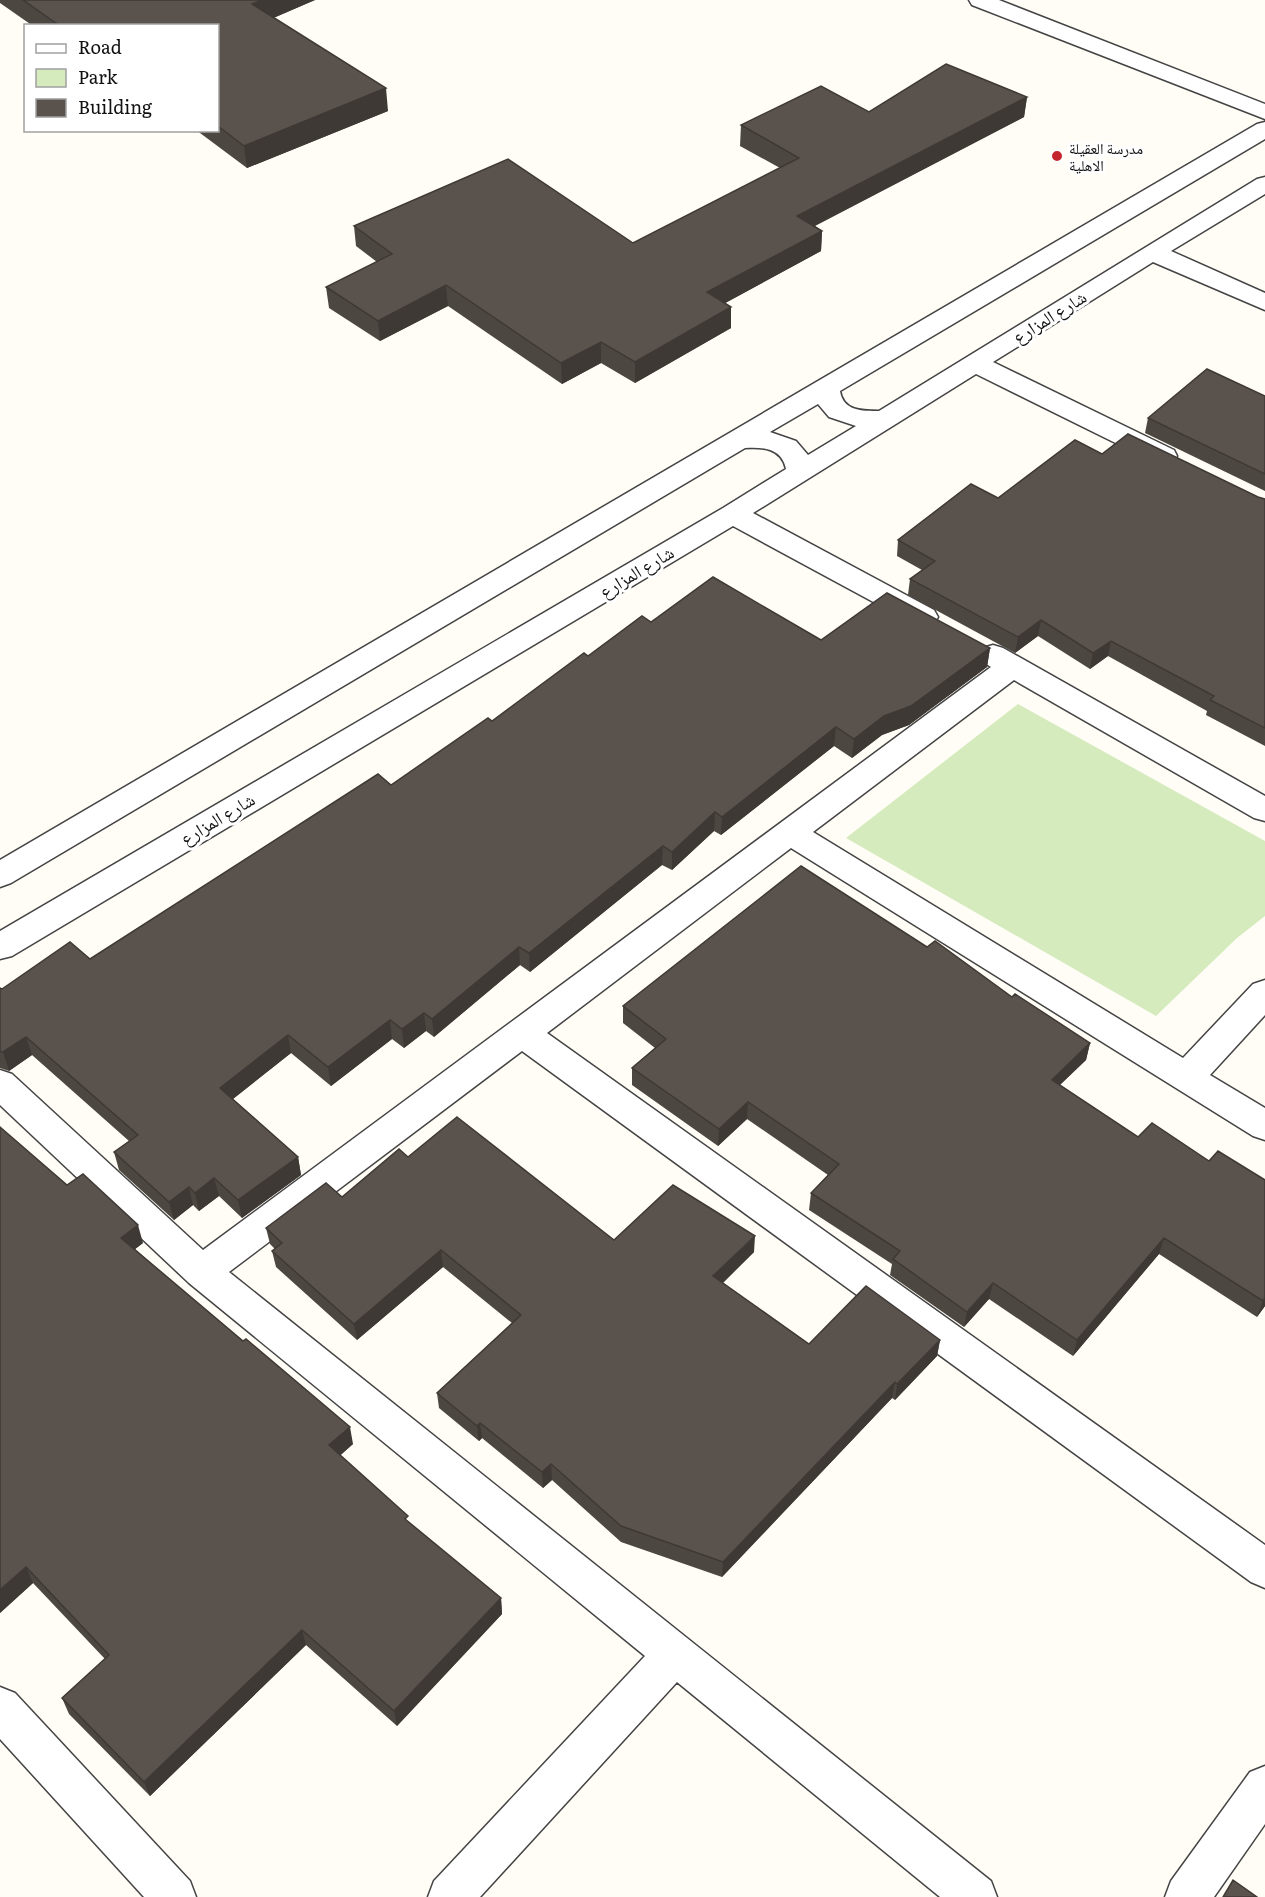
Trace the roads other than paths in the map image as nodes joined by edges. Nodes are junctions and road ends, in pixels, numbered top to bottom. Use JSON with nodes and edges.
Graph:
{"nodes":[{"id":1,"x":980,"y":0,"type":"edge"},
{"id":2,"x":1265,"y":112,"type":"edge"},
{"id":3,"x":1265,"y":129,"type":"edge"},
{"id":4,"x":1265,"y":184,"type":"edge"},
{"id":5,"x":1152,"y":252,"type":"junction"},
{"id":6,"x":1265,"y":302,"type":"edge"},
{"id":7,"x":974,"y":363,"type":"junction"},
{"id":8,"x":826,"y":388,"type":"junction"},
{"id":9,"x":884,"y":419,"type":"junction"},
{"id":10,"x":739,"y":440,"type":"junction"},
{"id":11,"x":1182,"y":465,"type":"edge"},
{"id":12,"x":800,"y":472,"type":"junction"},
{"id":13,"x":733,"y":513,"type":"junction"},
{"id":14,"x":1012,"y":666,"type":"junction"},
{"id":15,"x":1265,"y":810,"type":"edge"},
{"id":16,"x":789,"y":832,"type":"junction"},
{"id":17,"x":0,"y":875,"type":"edge"},
{"id":18,"x":0,"y":947,"type":"edge"},
{"id":19,"x":1265,"y":993,"type":"edge"},
{"id":20,"x":522,"y":1033,"type":"junction"},
{"id":21,"x":1186,"y":1078,"type":"junction"},
{"id":22,"x":0,"y":1084,"type":"edge"},
{"id":23,"x":1265,"y":1126,"type":"edge"},
{"id":24,"x":202,"y":1272,"type":"junction"},
{"id":25,"x":1265,"y":1569,"type":"edge"},
{"id":26,"x":675,"y":1655,"type":"junction"},
{"id":27,"x":0,"y":1708,"type":"edge"},
{"id":28,"x":1265,"y":1787,"type":"edge"},
{"id":29,"x":174,"y":1897,"type":"edge"},
{"id":30,"x":450,"y":1897,"type":"edge"},
{"id":31,"x":975,"y":1897,"type":"edge"},
{"id":32,"x":1187,"y":1897,"type":"edge"}],
"edges":[{"from":1,"to":2,"type":"street"},
{"from":3,"to":8,"type":"street"},
{"from":4,"to":5,"type":"street","name":"شارع المزارع"},
{"from":5,"to":6,"type":"street"},
{"from":5,"to":7,"type":"street","name":"شارع المزارع"},
{"from":7,"to":9,"type":"street","name":"شارع المزارع"},
{"from":7,"to":11,"type":"street"},
{"from":8,"to":9,"type":"street"},
{"from":8,"to":10,"type":"street"},
{"from":9,"to":12,"type":"street","name":"شارع المزارع"},
{"from":10,"to":12,"type":"street"},
{"from":10,"to":17,"type":"street"},
{"from":12,"to":13,"type":"street","name":"شارع المزارع"},
{"from":13,"to":14,"type":"street"},
{"from":13,"to":18,"type":"street","name":"شارع المزارع"},
{"from":14,"to":15,"type":"street"},
{"from":14,"to":16,"type":"street"},
{"from":16,"to":20,"type":"street"},
{"from":16,"to":21,"type":"street"},
{"from":19,"to":21,"type":"street"},
{"from":20,"to":24,"type":"street"},
{"from":20,"to":25,"type":"street"},
{"from":21,"to":23,"type":"street"},
{"from":22,"to":24,"type":"street"},
{"from":24,"to":26,"type":"street"},
{"from":26,"to":30,"type":"street"},
{"from":26,"to":31,"type":"street"},
{"from":27,"to":29,"type":"street"},
{"from":28,"to":32,"type":"street"}]}
